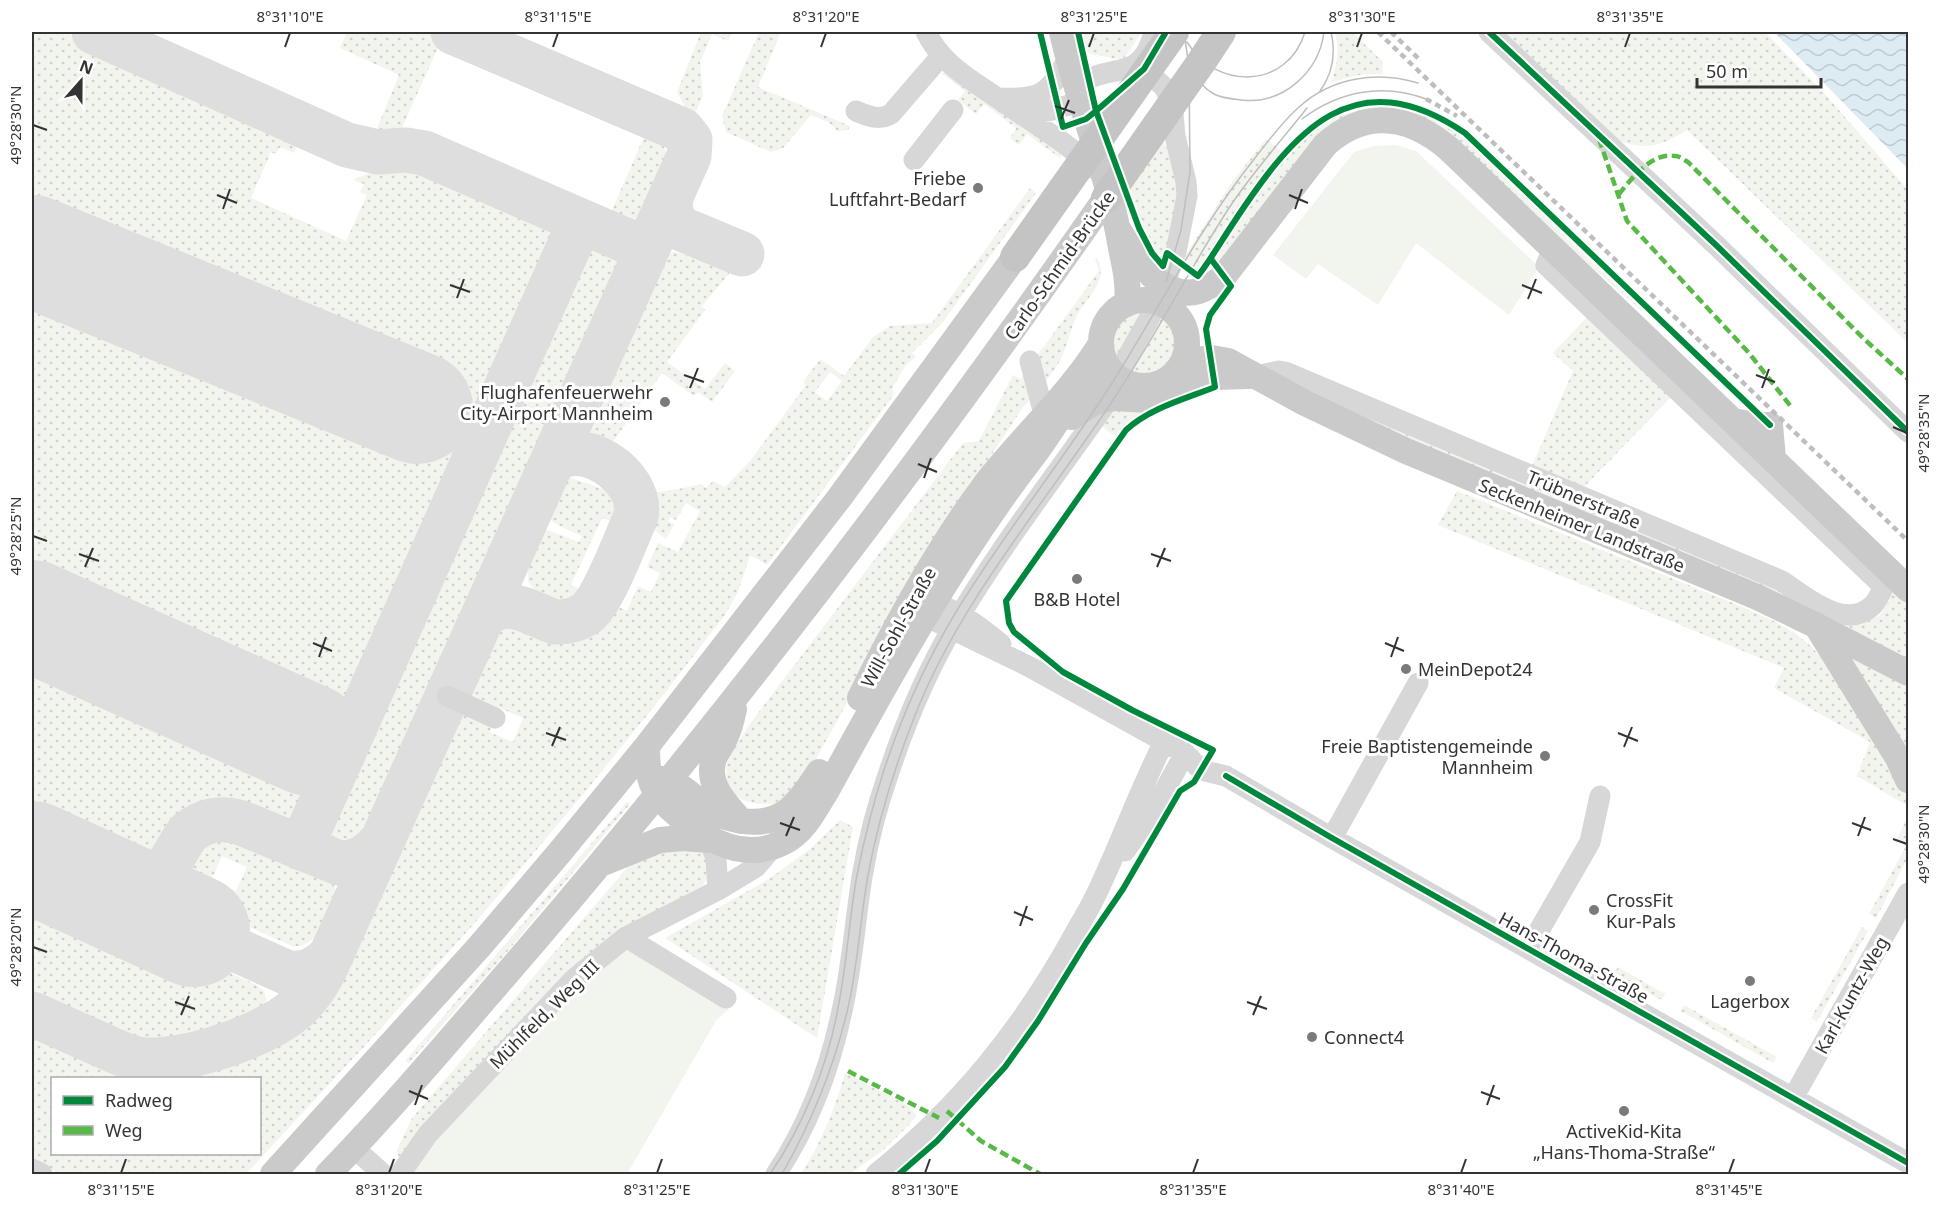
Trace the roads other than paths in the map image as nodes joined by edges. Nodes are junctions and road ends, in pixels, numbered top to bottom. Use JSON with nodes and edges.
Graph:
{"nodes":[{"id":1,"x":926,"y":32,"type":"edge"},
{"id":2,"x":1062,"y":32,"type":"edge"},
{"id":3,"x":1154,"y":32,"type":"edge"},
{"id":4,"x":1174,"y":32,"type":"edge"},
{"id":5,"x":1221,"y":32,"type":"edge"},
{"id":6,"x":1489,"y":32,"type":"edge"},
{"id":7,"x":941,"y":56,"type":"junction"},
{"id":8,"x":1068,"y":58,"type":"junction"},
{"id":9,"x":1138,"y":63,"type":"junction"},
{"id":10,"x":1077,"y":94,"type":"junction"},
{"id":11,"x":997,"y":98,"type":"junction"},
{"id":12,"x":953,"y":110,"type":"dead end"},
{"id":13,"x":856,"y":111,"type":"dead end"},
{"id":14,"x":1022,"y":115,"type":"junction"},
{"id":15,"x":914,"y":160,"type":"dead end"},
{"id":16,"x":1107,"y":191,"type":"junction"},
{"id":17,"x":1122,"y":243,"type":"junction"},
{"id":18,"x":1553,"y":249,"type":"junction"},
{"id":19,"x":1015,"y":256,"type":"joint"},
{"id":20,"x":1155,"y":301,"type":"junction"},
{"id":21,"x":1100,"y":345,"type":"junction"},
{"id":22,"x":1030,"y":362,"type":"dead end"},
{"id":23,"x":1183,"y":362,"type":"junction"},
{"id":24,"x":1256,"y":376,"type":"junction"},
{"id":25,"x":1112,"y":388,"type":"junction"},
{"id":26,"x":1066,"y":390,"type":"junction"},
{"id":27,"x":1047,"y":424,"type":"junction"},
{"id":28,"x":1908,"y":432,"type":"edge"},
{"id":29,"x":957,"y":563,"type":"junction"},
{"id":30,"x":1886,"y":579,"type":"junction"},
{"id":31,"x":1908,"y":589,"type":"edge"},
{"id":32,"x":924,"y":606,"type":"junction"},
{"id":33,"x":962,"y":618,"type":"junction"},
{"id":34,"x":1815,"y":625,"type":"junction"},
{"id":35,"x":1908,"y":674,"type":"edge"},
{"id":36,"x":1418,"y":683,"type":"dead end"},
{"id":37,"x":738,"y":695,"type":"junction"},
{"id":38,"x":447,"y":696,"type":"dead end"},
{"id":39,"x":495,"y":718,"type":"dead end"},
{"id":40,"x":1164,"y":742,"type":"junction"},
{"id":41,"x":647,"y":746,"type":"junction"},
{"id":42,"x":1185,"y":753,"type":"junction"},
{"id":43,"x":1905,"y":767,"type":"edge"},
{"id":44,"x":619,"y":780,"type":"junction"},
{"id":45,"x":659,"y":785,"type":"junction"},
{"id":46,"x":1600,"y":796,"type":"dead end"},
{"id":47,"x":790,"y":810,"type":"junction"},
{"id":48,"x":741,"y":821,"type":"junction"},
{"id":49,"x":1332,"y":838,"type":"junction"},
{"id":50,"x":709,"y":840,"type":"junction"},
{"id":51,"x":776,"y":845,"type":"junction"},
{"id":52,"x":600,"y":864,"type":"junction"},
{"id":53,"x":1100,"y":886,"type":"junction"},
{"id":54,"x":718,"y":890,"type":"junction"},
{"id":55,"x":1908,"y":893,"type":"edge"},
{"id":56,"x":626,"y":937,"type":"junction"},
{"id":57,"x":1529,"y":948,"type":"junction"},
{"id":58,"x":726,"y":998,"type":"dead end"},
{"id":59,"x":1793,"y":1098,"type":"junction"},
{"id":60,"x":354,"y":1148,"type":"junction"},
{"id":61,"x":1908,"y":1163,"type":"edge"},
{"id":62,"x":32,"y":1169,"type":"edge"},
{"id":63,"x":42,"y":1174,"type":"edge"},
{"id":64,"x":273,"y":1174,"type":"edge"},
{"id":65,"x":328,"y":1174,"type":"edge"},
{"id":66,"x":383,"y":1174,"type":"edge"},
{"id":67,"x":400,"y":1174,"type":"edge"},
{"id":68,"x":776,"y":1174,"type":"edge"},
{"id":69,"x":876,"y":1174,"type":"edge"}],
"edges":[{"from":1,"to":7,"type":"street"},
{"from":2,"to":8,"type":"main road"},
{"from":3,"to":9,"type":"street"},
{"from":4,"to":19,"type":"highway","bridge":true},
{"from":5,"to":16,"type":"highway","name":"Carlo-Schmid-Brücke","bridge":true},
{"from":6,"to":28,"type":"street"},
{"from":7,"to":11,"type":"street"},
{"from":7,"to":13,"type":"street"},
{"from":8,"to":10,"type":"main road"},
{"from":8,"to":11,"type":"street"},
{"from":9,"to":10,"type":"street"},
{"from":9,"to":20,"type":"street"},
{"from":10,"to":14,"type":"street"},
{"from":10,"to":16,"type":"main road"},
{"from":11,"to":14,"type":"street"},
{"from":12,"to":15,"type":"street"},
{"from":14,"to":16,"type":"street"},
{"from":16,"to":17,"type":"main road"},
{"from":16,"to":37,"type":"main road","name":"Carlo-Schmid-Brücke"},
{"from":17,"to":20,"type":"main road"},
{"from":17,"to":26,"type":"main road"},
{"from":18,"to":20,"type":"main road"},
{"from":18,"to":30,"type":"street"},
{"from":18,"to":30,"type":"main road"},
{"from":19,"to":41,"type":"main road"},
{"from":20,"to":21,"type":"main road"},
{"from":20,"to":23,"type":"main road"},
{"from":20,"to":25,"type":"street"},
{"from":21,"to":25,"type":"main road"},
{"from":21,"to":26,"type":"main road","name":"Will-Sohl-Straße"},
{"from":22,"to":27,"type":"street"},
{"from":23,"to":24,"type":"main road","name":"Seckenheimer Landstraße"},
{"from":23,"to":25,"type":"main road"},
{"from":24,"to":25,"type":"main road"},
{"from":24,"to":30,"type":"street","name":"Trübnerstraße"},
{"from":24,"to":34,"type":"main road","name":"Seckenheimer Landstraße"},
{"from":25,"to":27,"type":"main road","name":"Will-Sohl-Straße"},
{"from":25,"to":33,"type":"street"},
{"from":26,"to":27,"type":"main road","name":"Will-Sohl-Straße"},
{"from":27,"to":29,"type":"main road","name":"Will-Sohl-Straße"},
{"from":27,"to":32,"type":"main road","name":"Will-Sohl-Straße"},
{"from":29,"to":32,"type":"main road","name":"Will-Sohl-Straße"},
{"from":29,"to":33,"type":"street"},
{"from":30,"to":31,"type":"main road"},
{"from":32,"to":33,"type":"street","name":"Hans-Thoma-Straße"},
{"from":32,"to":47,"type":"main road","name":"Will-Sohl-Straße"},
{"from":32,"to":51,"type":"main road","name":"Will-Sohl-Straße"},
{"from":33,"to":40,"type":"street","name":"Hans-Thoma-Straße"},
{"from":33,"to":68,"type":"street"},
{"from":34,"to":35,"type":"main road","name":"Seckenheimer Landstraße"},
{"from":34,"to":43,"type":"main road"},
{"from":36,"to":49,"type":"street"},
{"from":37,"to":45,"type":"main road","name":"Carlo-Schmid-Brücke"},
{"from":37,"to":48,"type":"main road"},
{"from":38,"to":39,"type":"street"},
{"from":40,"to":42,"type":"street","name":"Hans-Thoma-Straße"},
{"from":40,"to":53,"type":"street"},
{"from":41,"to":44,"type":"main road"},
{"from":41,"to":45,"type":"main road"},
{"from":42,"to":49,"type":"street","name":"Hans-Thoma-Straße"},
{"from":42,"to":53,"type":"street"},
{"from":44,"to":45,"type":"main road"},
{"from":44,"to":64,"type":"main road"},
{"from":45,"to":48,"type":"main road","name":"Will-Sohl-Straße"},
{"from":45,"to":50,"type":"main road"},
{"from":45,"to":52,"type":"main road","name":"Carlo-Schmid-Brücke"},
{"from":46,"to":57,"type":"street","name":"Hans-Thoma-Straße"},
{"from":47,"to":48,"type":"main road","name":"Will-Sohl-Straße"},
{"from":47,"to":51,"type":"street"},
{"from":49,"to":57,"type":"street","name":"Hans-Thoma-Straße"},
{"from":50,"to":51,"type":"main road","name":"Will-Sohl-Straße"},
{"from":50,"to":52,"type":"main road"},
{"from":50,"to":54,"type":"street"},
{"from":51,"to":54,"type":"street","name":"Mühlfeld, Weg III"},
{"from":52,"to":60,"type":"main road","name":"Carlo-Schmid-Brücke"},
{"from":53,"to":69,"type":"street"},
{"from":54,"to":56,"type":"street","name":"Mühlfeld, Weg III"},
{"from":55,"to":59,"type":"street","name":"Karl-Kuntz-Weg"},
{"from":56,"to":58,"type":"street"},
{"from":56,"to":67,"type":"street","name":"Mühlfeld, Weg III"},
{"from":57,"to":59,"type":"street","name":"Hans-Thoma-Straße"},
{"from":59,"to":61,"type":"street","name":"Hans-Thoma-Straße"},
{"from":60,"to":65,"type":"main road","name":"Carlo-Schmid-Brücke"},
{"from":60,"to":66,"type":"street"},
{"from":62,"to":63,"type":"street"}]}
